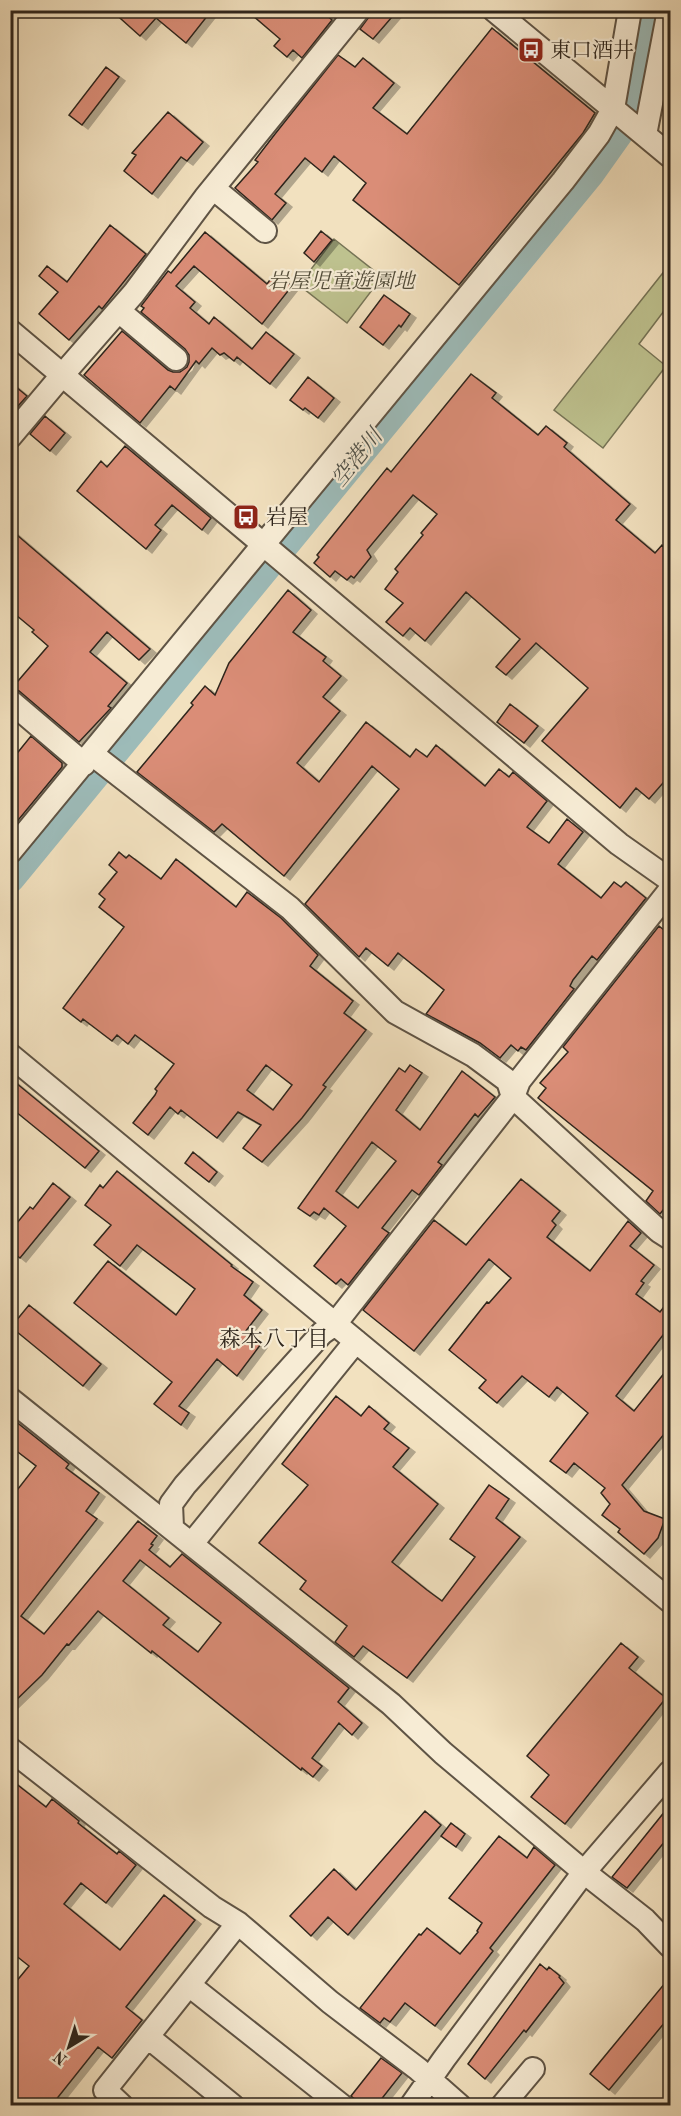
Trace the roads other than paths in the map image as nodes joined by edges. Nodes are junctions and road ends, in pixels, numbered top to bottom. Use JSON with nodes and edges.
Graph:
{"nodes":[{"id":1,"x":358,"y":10,"type":"edge"},
{"id":2,"x":494,"y":10,"type":"edge"},
{"id":3,"x":630,"y":10,"type":"edge"},
{"id":4,"x":669,"y":10,"type":"edge"},
{"id":5,"x":629,"y":122,"type":"junction"},
{"id":6,"x":670,"y":156,"type":"edge"},
{"id":7,"x":213,"y":188,"type":"junction"},
{"id":8,"x":266,"y":231,"type":"dead end"},
{"id":9,"x":118,"y":311,"type":"junction"},
{"id":10,"x":10,"y":331,"type":"edge"},
{"id":11,"x":176,"y":359,"type":"dead end"},
{"id":12,"x":63,"y":376,"type":"junction"},
{"id":13,"x":10,"y":437,"type":"edge"},
{"id":14,"x":267,"y":547,"type":"junction"},
{"id":15,"x":10,"y":701,"type":"edge"},
{"id":16,"x":91,"y":759,"type":"junction"},
{"id":17,"x":10,"y":852,"type":"edge"},
{"id":18,"x":670,"y":880,"type":"edge"},
{"id":19,"x":670,"y":890,"type":"edge"},
{"id":20,"x":10,"y":1055,"type":"edge"},
{"id":21,"x":513,"y":1097,"type":"junction"},
{"id":22,"x":670,"y":1238,"type":"edge"},
{"id":23,"x":335,"y":1324,"type":"junction"},
{"id":24,"x":356,"y":1341,"type":"junction"},
{"id":25,"x":10,"y":1399,"type":"edge"},
{"id":26,"x":172,"y":1527,"type":"junction"},
{"id":27,"x":198,"y":1536,"type":"dead end"},
{"id":28,"x":670,"y":1601,"type":"edge"},
{"id":29,"x":10,"y":1749,"type":"edge"},
{"id":30,"x":670,"y":1772,"type":"edge"},
{"id":31,"x":584,"y":1872,"type":"junction"},
{"id":32,"x":238,"y":1923,"type":"junction"},
{"id":33,"x":670,"y":1946,"type":"edge"},
{"id":34,"x":189,"y":1985,"type":"junction"},
{"id":35,"x":148,"y":2037,"type":"junction"},
{"id":36,"x":533,"y":2069,"type":"dead end"},
{"id":37,"x":429,"y":2079,"type":"junction"},
{"id":38,"x":122,"y":2106,"type":"edge"},
{"id":39,"x":233,"y":2106,"type":"edge"},
{"id":40,"x":342,"y":2106,"type":"edge"},
{"id":41,"x":411,"y":2106,"type":"edge"},
{"id":42,"x":460,"y":2106,"type":"edge"},
{"id":43,"x":502,"y":2106,"type":"edge"}],
"edges":[{"from":1,"to":7,"type":"street"},
{"from":2,"to":5,"type":"street"},
{"from":3,"to":5,"type":"street"},
{"from":4,"to":5,"type":"street"},
{"from":5,"to":6,"type":"street"},
{"from":5,"to":14,"type":"street"},
{"from":7,"to":8,"type":"street"},
{"from":7,"to":9,"type":"street"},
{"from":9,"to":11,"type":"street"},
{"from":9,"to":12,"type":"street"},
{"from":10,"to":12,"type":"street"},
{"from":12,"to":13,"type":"street"},
{"from":12,"to":14,"type":"street"},
{"from":14,"to":16,"type":"street"},
{"from":14,"to":18,"type":"street"},
{"from":15,"to":16,"type":"street"},
{"from":16,"to":17,"type":"street"},
{"from":16,"to":21,"type":"street"},
{"from":19,"to":21,"type":"street"},
{"from":20,"to":23,"type":"street"},
{"from":21,"to":22,"type":"street"},
{"from":21,"to":23,"type":"street"},
{"from":23,"to":24,"type":"street"},
{"from":23,"to":26,"type":"street"},
{"from":24,"to":27,"type":"street"},
{"from":24,"to":28,"type":"street"},
{"from":25,"to":26,"type":"street"},
{"from":26,"to":31,"type":"street"},
{"from":29,"to":32,"type":"street"},
{"from":30,"to":31,"type":"street"},
{"from":31,"to":33,"type":"street"},
{"from":31,"to":37,"type":"street"},
{"from":32,"to":34,"type":"street"},
{"from":32,"to":37,"type":"street"},
{"from":34,"to":35,"type":"street"},
{"from":34,"to":40,"type":"street"},
{"from":35,"to":38,"type":"street"},
{"from":35,"to":39,"type":"street"},
{"from":36,"to":43,"type":"street"},
{"from":37,"to":41,"type":"street"},
{"from":37,"to":42,"type":"street"}]}
